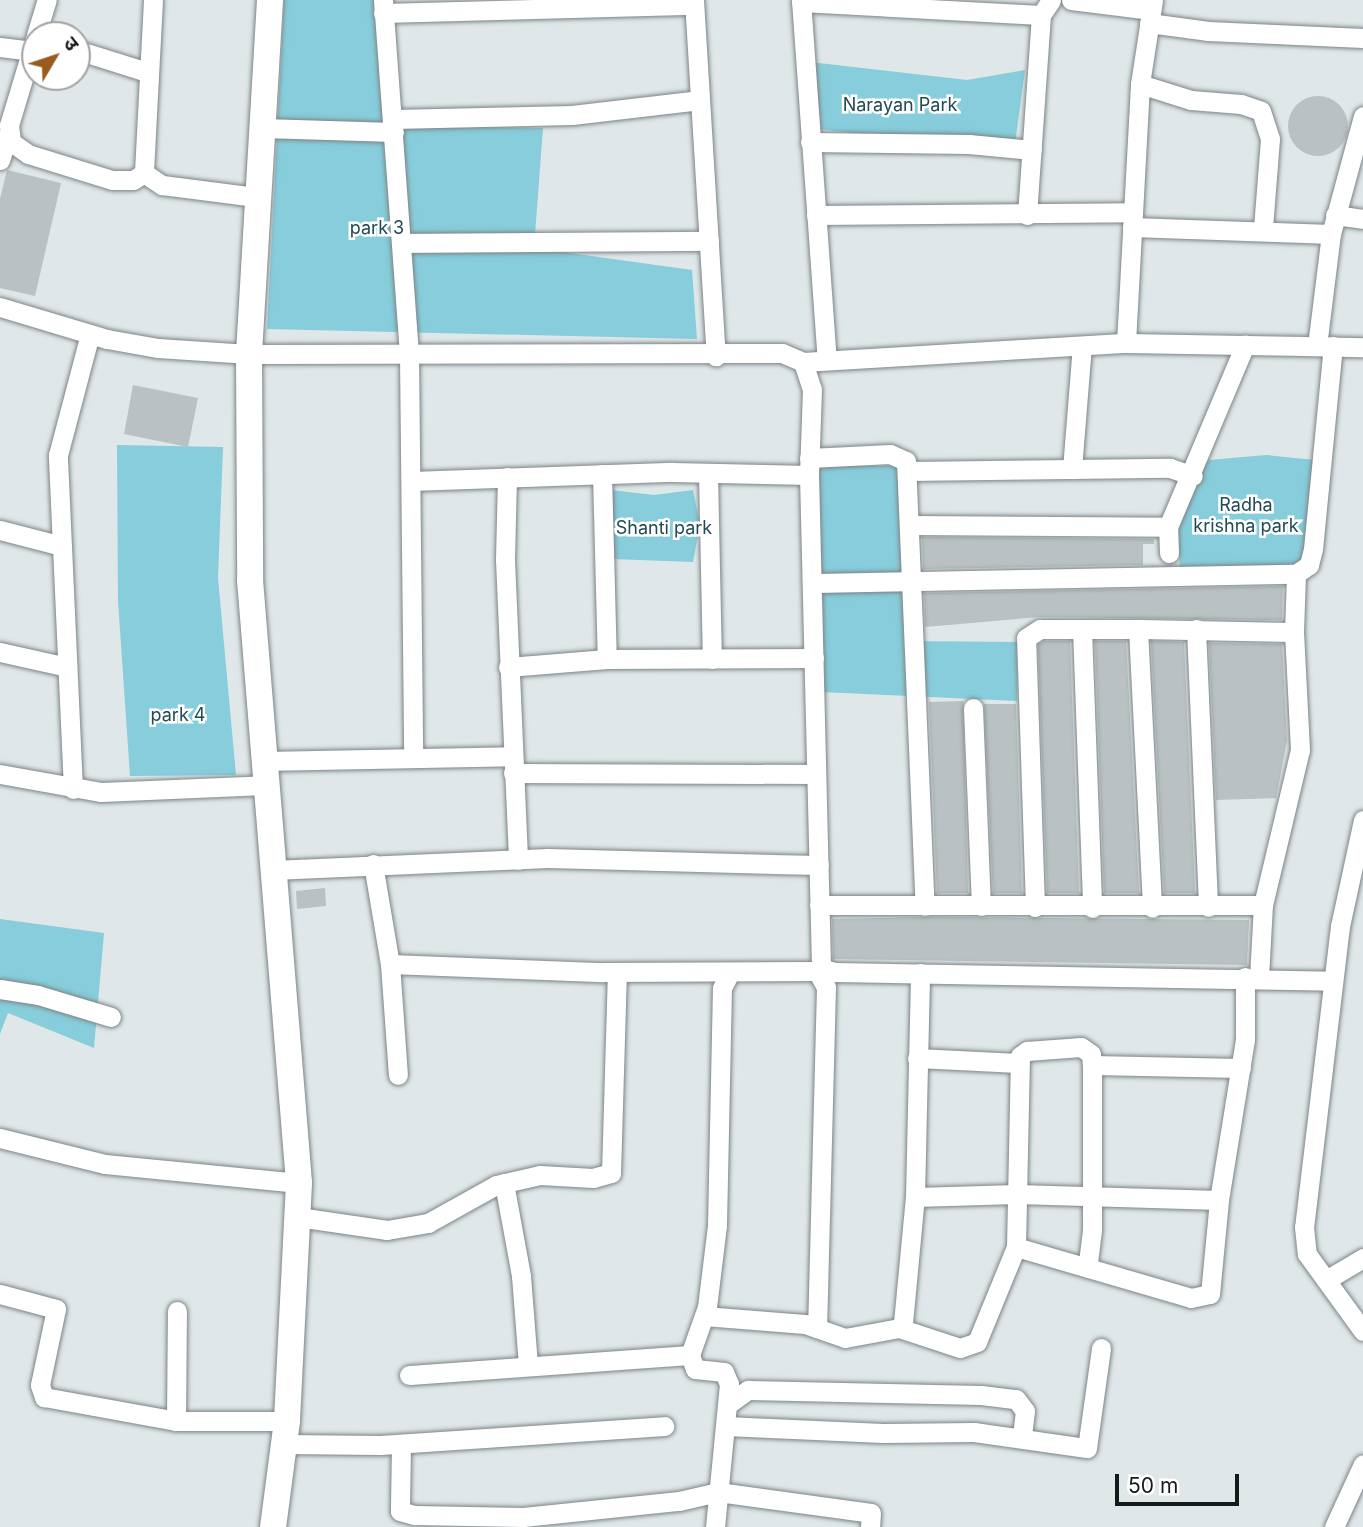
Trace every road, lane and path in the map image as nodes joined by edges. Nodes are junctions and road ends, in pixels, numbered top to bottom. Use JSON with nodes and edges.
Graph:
{"nodes":[{"id":1,"x":47,"y":0,"type":"edge"},
{"id":2,"x":153,"y":0,"type":"edge"},
{"id":3,"x":270,"y":0,"type":"edge"},
{"id":4,"x":1070,"y":0,"type":"edge"},
{"id":5,"x":801,"y":1,"type":"edge"},
{"id":6,"x":694,"y":3,"type":"edge"},
{"id":7,"x":383,"y":7,"type":"edge"},
{"id":8,"x":1046,"y":8,"type":"edge"},
{"id":9,"x":1151,"y":11,"type":"edge"},
{"id":10,"x":40,"y":21,"type":"edge"},
{"id":11,"x":1363,"y":38,"type":"edge"},
{"id":12,"x":21,"y":43,"type":"edge"},
{"id":13,"x":0,"y":47,"type":"edge"},
{"id":14,"x":91,"y":54,"type":"edge"},
{"id":15,"x":147,"y":72,"type":"junction"},
{"id":16,"x":1140,"y":84,"type":"junction"},
{"id":17,"x":21,"y":89,"type":"edge"},
{"id":18,"x":700,"y":100,"type":"junction"},
{"id":19,"x":1363,"y":116,"type":"edge"},
{"id":20,"x":393,"y":125,"type":"junction"},
{"id":21,"x":262,"y":128,"type":"junction"},
{"id":22,"x":9,"y":133,"type":"junction"},
{"id":23,"x":810,"y":142,"type":"junction"},
{"id":24,"x":1032,"y":150,"type":"junction"},
{"id":25,"x":0,"y":160,"type":"edge"},
{"id":26,"x":144,"y":173,"type":"junction"},
{"id":27,"x":256,"y":197,"type":"junction"},
{"id":28,"x":816,"y":215,"type":"junction"},
{"id":29,"x":1027,"y":215,"type":"junction"},
{"id":30,"x":1363,"y":219,"type":"edge"},
{"id":31,"x":1133,"y":220,"type":"junction"},
{"id":32,"x":1333,"y":224,"type":"junction"},
{"id":33,"x":1263,"y":228,"type":"junction"},
{"id":34,"x":709,"y":241,"type":"junction"},
{"id":35,"x":402,"y":243,"type":"junction"},
{"id":36,"x":0,"y":307,"type":"edge"},
{"id":37,"x":90,"y":334,"type":"junction"},
{"id":38,"x":1126,"y":343,"type":"junction"},
{"id":39,"x":1245,"y":345,"type":"junction"},
{"id":40,"x":1082,"y":346,"type":"junction"},
{"id":41,"x":1325,"y":346,"type":"junction"},
{"id":42,"x":1363,"y":347,"type":"edge"},
{"id":43,"x":249,"y":354,"type":"junction"},
{"id":44,"x":409,"y":355,"type":"junction"},
{"id":45,"x":716,"y":356,"type":"junction"},
{"id":46,"x":827,"y":360,"type":"junction"},
{"id":47,"x":803,"y":362,"type":"junction"},
{"id":48,"x":809,"y":467,"type":"junction"},
{"id":49,"x":1072,"y":468,"type":"junction"},
{"id":50,"x":908,"y":471,"type":"junction"},
{"id":51,"x":708,"y":473,"type":"junction"},
{"id":52,"x":602,"y":474,"type":"junction"},
{"id":53,"x":1193,"y":476,"type":"junction"},
{"id":54,"x":507,"y":477,"type":"junction"},
{"id":55,"x":411,"y":481,"type":"junction"},
{"id":56,"x":909,"y":525,"type":"junction"},
{"id":57,"x":1168,"y":527,"type":"junction"},
{"id":58,"x":0,"y":530,"type":"edge"},
{"id":59,"x":62,"y":546,"type":"junction"},
{"id":60,"x":1168,"y":553,"type":"dead end"},
{"id":61,"x":1296,"y":574,"type":"junction"},
{"id":62,"x":913,"y":578,"type":"junction"},
{"id":63,"x":812,"y":583,"type":"junction"},
{"id":64,"x":1082,"y":629,"type":"junction"},
{"id":65,"x":1138,"y":629,"type":"junction"},
{"id":66,"x":1196,"y":629,"type":"junction"},
{"id":67,"x":1294,"y":632,"type":"junction"},
{"id":68,"x":0,"y":652,"type":"edge"},
{"id":69,"x":814,"y":658,"type":"junction"},
{"id":70,"x":607,"y":659,"type":"junction"},
{"id":71,"x":712,"y":659,"type":"junction"},
{"id":72,"x":67,"y":667,"type":"junction"},
{"id":73,"x":508,"y":667,"type":"junction"},
{"id":74,"x":974,"y":708,"type":"dead end"},
{"id":75,"x":413,"y":756,"type":"junction"},
{"id":76,"x":513,"y":765,"type":"junction"},
{"id":77,"x":264,"y":773,"type":"junction"},
{"id":78,"x":0,"y":774,"type":"edge"},
{"id":79,"x":817,"y":774,"type":"junction"},
{"id":80,"x":73,"y":789,"type":"junction"},
{"id":81,"x":1363,"y":820,"type":"edge"},
{"id":82,"x":518,"y":860,"type":"junction"},
{"id":83,"x":373,"y":864,"type":"junction"},
{"id":84,"x":819,"y":865,"type":"junction"},
{"id":85,"x":273,"y":870,"type":"junction"},
{"id":86,"x":820,"y":905,"type":"junction"},
{"id":87,"x":1263,"y":905,"type":"junction"},
{"id":88,"x":925,"y":906,"type":"junction"},
{"id":89,"x":981,"y":906,"type":"junction"},
{"id":90,"x":1035,"y":906,"type":"junction"},
{"id":91,"x":1208,"y":906,"type":"junction"},
{"id":92,"x":1092,"y":908,"type":"junction"},
{"id":93,"x":1152,"y":908,"type":"junction"},
{"id":94,"x":390,"y":964,"type":"junction"},
{"id":95,"x":818,"y":969,"type":"junction"},
{"id":96,"x":617,"y":972,"type":"junction"},
{"id":97,"x":920,"y":973,"type":"junction"},
{"id":98,"x":729,"y":974,"type":"junction"},
{"id":99,"x":1252,"y":978,"type":"junction"},
{"id":100,"x":1333,"y":981,"type":"junction"},
{"id":101,"x":0,"y":989,"type":"edge"},
{"id":102,"x":111,"y":1017,"type":"dead end"},
{"id":103,"x":918,"y":1058,"type":"junction"},
{"id":104,"x":1018,"y":1063,"type":"junction"},
{"id":105,"x":1092,"y":1065,"type":"junction"},
{"id":106,"x":1241,"y":1068,"type":"junction"},
{"id":107,"x":398,"y":1075,"type":"dead end"},
{"id":108,"x":0,"y":1138,"type":"edge"},
{"id":109,"x":299,"y":1183,"type":"junction"},
{"id":110,"x":504,"y":1183,"type":"junction"},
{"id":111,"x":1017,"y":1194,"type":"junction"},
{"id":112,"x":915,"y":1197,"type":"junction"},
{"id":113,"x":1091,"y":1199,"type":"junction"},
{"id":114,"x":1219,"y":1200,"type":"junction"},
{"id":115,"x":298,"y":1216,"type":"junction"},
{"id":116,"x":1016,"y":1247,"type":"junction"},
{"id":117,"x":1363,"y":1258,"type":"edge"},
{"id":118,"x":1087,"y":1268,"type":"junction"},
{"id":119,"x":1326,"y":1280,"type":"junction"},
{"id":120,"x":0,"y":1294,"type":"edge"},
{"id":121,"x":177,"y":1311,"type":"dead end"},
{"id":122,"x":704,"y":1316,"type":"junction"},
{"id":123,"x":817,"y":1328,"type":"junction"},
{"id":124,"x":899,"y":1328,"type":"junction"},
{"id":125,"x":1363,"y":1331,"type":"edge"},
{"id":126,"x":1101,"y":1348,"type":"dead end"},
{"id":127,"x":690,"y":1355,"type":"junction"},
{"id":128,"x":528,"y":1364,"type":"junction"},
{"id":129,"x":409,"y":1375,"type":"dead end"},
{"id":130,"x":727,"y":1405,"type":"junction"},
{"id":131,"x":176,"y":1421,"type":"junction"},
{"id":132,"x":664,"y":1426,"type":"dead end"},
{"id":133,"x":725,"y":1426,"type":"junction"},
{"id":134,"x":286,"y":1433,"type":"junction"},
{"id":135,"x":1022,"y":1437,"type":"junction"},
{"id":136,"x":401,"y":1444,"type":"junction"},
{"id":137,"x":1363,"y":1464,"type":"edge"},
{"id":138,"x":718,"y":1492,"type":"junction"},
{"id":139,"x":273,"y":1527,"type":"edge"},
{"id":140,"x":715,"y":1527,"type":"edge"},
{"id":141,"x":870,"y":1527,"type":"edge"},
{"id":142,"x":1334,"y":1527,"type":"edge"}],
"edges":[{"from":1,"to":10,"type":"street"},
{"from":2,"to":15,"type":"street"},
{"from":3,"to":21,"type":"street"},
{"from":4,"to":9,"type":"street"},
{"from":5,"to":8,"type":"street"},
{"from":5,"to":23,"type":"street"},
{"from":6,"to":7,"type":"street"},
{"from":6,"to":18,"type":"street"},
{"from":7,"to":20,"type":"street"},
{"from":8,"to":24,"type":"street"},
{"from":9,"to":11,"type":"street"},
{"from":9,"to":16,"type":"street"},
{"from":12,"to":13,"type":"street"},
{"from":14,"to":15,"type":"street"},
{"from":15,"to":26,"type":"street"},
{"from":16,"to":31,"type":"street"},
{"from":16,"to":33,"type":"street"},
{"from":17,"to":22,"type":"street"},
{"from":18,"to":20,"type":"street"},
{"from":18,"to":34,"type":"street"},
{"from":19,"to":32,"type":"street"},
{"from":20,"to":21,"type":"street"},
{"from":20,"to":35,"type":"street"},
{"from":21,"to":27,"type":"street"},
{"from":22,"to":25,"type":"street"},
{"from":22,"to":26,"type":"street"},
{"from":23,"to":24,"type":"street"},
{"from":23,"to":28,"type":"street"},
{"from":24,"to":29,"type":"street"},
{"from":26,"to":27,"type":"street"},
{"from":27,"to":43,"type":"street"},
{"from":28,"to":29,"type":"street"},
{"from":28,"to":46,"type":"street"},
{"from":29,"to":31,"type":"street"},
{"from":30,"to":32,"type":"street"},
{"from":31,"to":33,"type":"street"},
{"from":31,"to":38,"type":"street"},
{"from":32,"to":33,"type":"street"},
{"from":32,"to":41,"type":"street"},
{"from":34,"to":35,"type":"street"},
{"from":34,"to":45,"type":"street"},
{"from":35,"to":44,"type":"street"},
{"from":36,"to":37,"type":"street"},
{"from":37,"to":43,"type":"street"},
{"from":37,"to":59,"type":"street"},
{"from":38,"to":39,"type":"street"},
{"from":38,"to":40,"type":"street"},
{"from":39,"to":41,"type":"street"},
{"from":39,"to":53,"type":"street"},
{"from":40,"to":46,"type":"street"},
{"from":40,"to":49,"type":"street"},
{"from":41,"to":42,"type":"street"},
{"from":41,"to":61,"type":"street"},
{"from":43,"to":44,"type":"street"},
{"from":43,"to":77,"type":"street"},
{"from":44,"to":45,"type":"street"},
{"from":44,"to":55,"type":"street"},
{"from":45,"to":47,"type":"street"},
{"from":46,"to":47,"type":"street"},
{"from":47,"to":48,"type":"street"},
{"from":48,"to":50,"type":"street"},
{"from":48,"to":51,"type":"street"},
{"from":48,"to":63,"type":"street"},
{"from":49,"to":50,"type":"street"},
{"from":49,"to":53,"type":"street"},
{"from":50,"to":56,"type":"street"},
{"from":51,"to":52,"type":"street"},
{"from":51,"to":71,"type":"street"},
{"from":52,"to":54,"type":"street"},
{"from":52,"to":70,"type":"street"},
{"from":53,"to":57,"type":"street"},
{"from":54,"to":55,"type":"street"},
{"from":54,"to":73,"type":"street"},
{"from":55,"to":75,"type":"street"},
{"from":56,"to":57,"type":"street"},
{"from":56,"to":62,"type":"street"},
{"from":57,"to":60,"type":"street"},
{"from":58,"to":59,"type":"street"},
{"from":59,"to":72,"type":"street"},
{"from":61,"to":62,"type":"street"},
{"from":61,"to":67,"type":"street"},
{"from":62,"to":63,"type":"street"},
{"from":62,"to":88,"type":"street"},
{"from":63,"to":69,"type":"street"},
{"from":64,"to":65,"type":"street"},
{"from":64,"to":90,"type":"street"},
{"from":64,"to":92,"type":"street"},
{"from":65,"to":66,"type":"street"},
{"from":65,"to":93,"type":"street"},
{"from":66,"to":67,"type":"street"},
{"from":66,"to":91,"type":"street"},
{"from":67,"to":87,"type":"street"},
{"from":68,"to":72,"type":"street"},
{"from":69,"to":71,"type":"street"},
{"from":69,"to":79,"type":"street"},
{"from":70,"to":71,"type":"street"},
{"from":70,"to":73,"type":"street"},
{"from":72,"to":80,"type":"street"},
{"from":73,"to":76,"type":"street"},
{"from":74,"to":89,"type":"street"},
{"from":75,"to":76,"type":"street"},
{"from":75,"to":77,"type":"street"},
{"from":76,"to":79,"type":"street"},
{"from":76,"to":82,"type":"street"},
{"from":77,"to":80,"type":"street"},
{"from":77,"to":85,"type":"street"},
{"from":78,"to":80,"type":"street"},
{"from":79,"to":84,"type":"street"},
{"from":81,"to":100,"type":"street"},
{"from":82,"to":83,"type":"street"},
{"from":82,"to":84,"type":"street"},
{"from":83,"to":85,"type":"street"},
{"from":83,"to":94,"type":"street"},
{"from":84,"to":86,"type":"street"},
{"from":85,"to":109,"type":"street"},
{"from":86,"to":88,"type":"street"},
{"from":86,"to":95,"type":"street"},
{"from":87,"to":91,"type":"street"},
{"from":87,"to":99,"type":"street"},
{"from":88,"to":89,"type":"street"},
{"from":89,"to":90,"type":"street"},
{"from":90,"to":92,"type":"street"},
{"from":91,"to":93,"type":"street"},
{"from":92,"to":93,"type":"street"},
{"from":94,"to":96,"type":"street"},
{"from":94,"to":107,"type":"street"},
{"from":95,"to":97,"type":"street"},
{"from":95,"to":98,"type":"street"},
{"from":95,"to":123,"type":"street"},
{"from":96,"to":98,"type":"street"},
{"from":96,"to":110,"type":"street"},
{"from":97,"to":99,"type":"street"},
{"from":97,"to":103,"type":"street"},
{"from":98,"to":122,"type":"street"},
{"from":99,"to":100,"type":"street"},
{"from":99,"to":106,"type":"street"},
{"from":100,"to":119,"type":"street"},
{"from":101,"to":102,"type":"street"},
{"from":103,"to":104,"type":"street"},
{"from":103,"to":112,"type":"street"},
{"from":104,"to":105,"type":"street"},
{"from":104,"to":111,"type":"street"},
{"from":105,"to":106,"type":"street"},
{"from":105,"to":113,"type":"street"},
{"from":106,"to":114,"type":"street"},
{"from":108,"to":109,"type":"street"},
{"from":109,"to":115,"type":"street"},
{"from":110,"to":115,"type":"street"},
{"from":110,"to":128,"type":"street"},
{"from":111,"to":112,"type":"street"},
{"from":111,"to":113,"type":"street"},
{"from":111,"to":116,"type":"street"},
{"from":112,"to":124,"type":"street"},
{"from":113,"to":114,"type":"street"},
{"from":113,"to":118,"type":"street"},
{"from":114,"to":118,"type":"street"},
{"from":115,"to":134,"type":"street"},
{"from":116,"to":118,"type":"street"},
{"from":116,"to":124,"type":"street"},
{"from":117,"to":119,"type":"street"},
{"from":119,"to":125,"type":"street"},
{"from":120,"to":131,"type":"street"},
{"from":121,"to":131,"type":"street"},
{"from":122,"to":123,"type":"street"},
{"from":122,"to":127,"type":"street"},
{"from":123,"to":124,"type":"street"},
{"from":126,"to":135,"type":"street"},
{"from":127,"to":128,"type":"street"},
{"from":127,"to":130,"type":"street"},
{"from":128,"to":129,"type":"street"},
{"from":130,"to":133,"type":"street"},
{"from":130,"to":135,"type":"street"},
{"from":131,"to":134,"type":"street"},
{"from":132,"to":136,"type":"street"},
{"from":133,"to":135,"type":"street"},
{"from":133,"to":138,"type":"street"},
{"from":134,"to":136,"type":"street"},
{"from":134,"to":139,"type":"street"},
{"from":136,"to":138,"type":"street"},
{"from":137,"to":142,"type":"street"},
{"from":138,"to":140,"type":"street"},
{"from":138,"to":141,"type":"street"}]}
